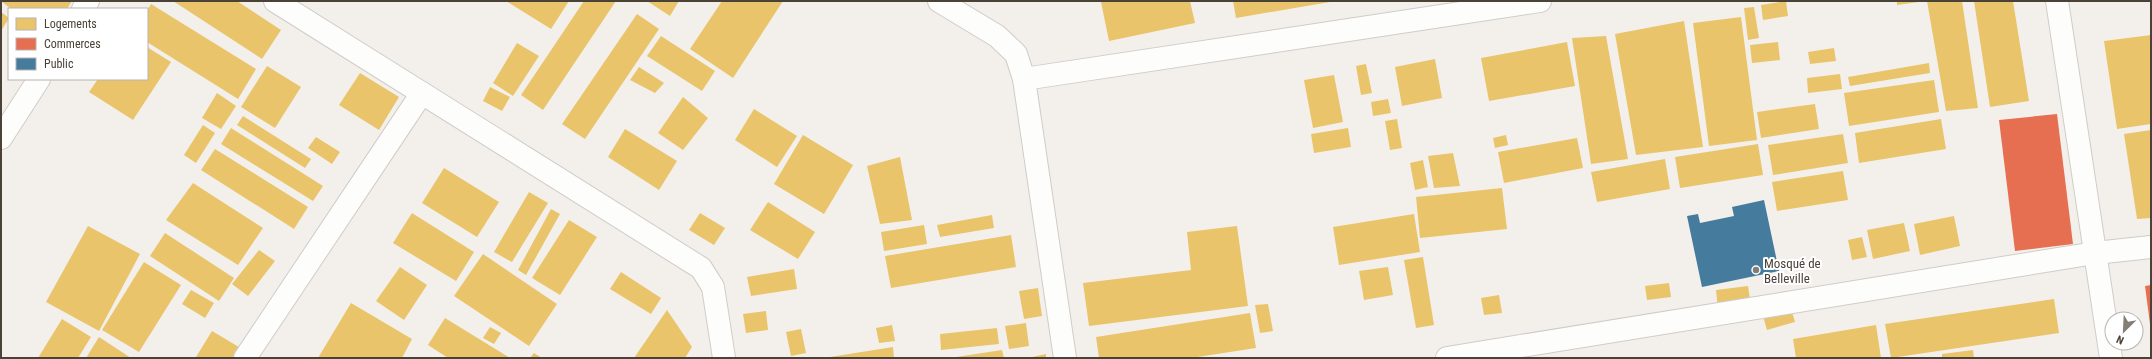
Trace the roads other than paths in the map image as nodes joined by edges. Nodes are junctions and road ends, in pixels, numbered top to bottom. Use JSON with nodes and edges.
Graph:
{"nodes":[{"id":1,"x":275,"y":1,"type":"edge"},
{"id":2,"x":939,"y":1,"type":"edge"},
{"id":3,"x":1540,"y":1,"type":"edge"},
{"id":4,"x":2057,"y":1,"type":"edge"},
{"id":5,"x":1024,"y":79,"type":"junction"},
{"id":6,"x":38,"y":80,"type":"edge"},
{"id":7,"x":422,"y":93,"type":"junction"},
{"id":8,"x":1,"y":138,"type":"edge"},
{"id":9,"x":2151,"y":247,"type":"edge"},
{"id":10,"x":2095,"y":253,"type":"junction"},
{"id":11,"x":245,"y":358,"type":"edge"},
{"id":12,"x":724,"y":358,"type":"edge"},
{"id":13,"x":1065,"y":358,"type":"edge"},
{"id":14,"x":1447,"y":358,"type":"edge"},
{"id":15,"x":2111,"y":358,"type":"edge"}],
"edges":[{"from":1,"to":7,"type":"street"},
{"from":2,"to":5,"type":"street"},
{"from":3,"to":5,"type":"street"},
{"from":4,"to":10,"type":"street"},
{"from":5,"to":13,"type":"street"},
{"from":6,"to":8,"type":"street"},
{"from":7,"to":11,"type":"street"},
{"from":7,"to":12,"type":"street"},
{"from":9,"to":10,"type":"street"},
{"from":10,"to":14,"type":"street"},
{"from":10,"to":15,"type":"street"}]}
